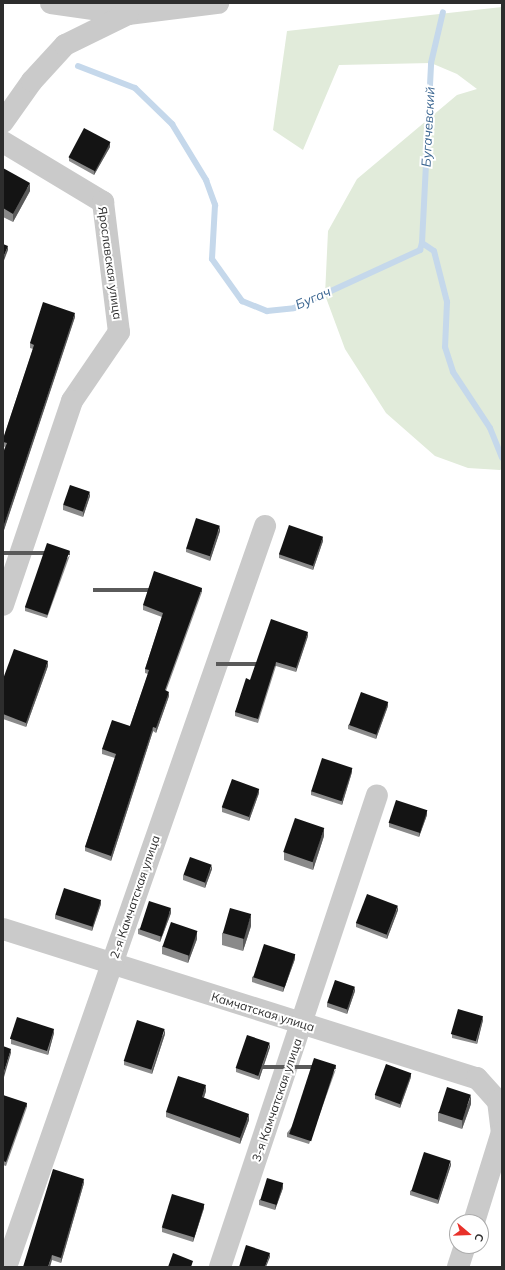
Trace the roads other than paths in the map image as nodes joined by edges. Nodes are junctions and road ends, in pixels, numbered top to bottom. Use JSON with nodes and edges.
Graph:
{"nodes":[{"id":1,"x":47,"y":3,"type":"edge"},
{"id":2,"x":51,"y":3,"type":"edge"},
{"id":3,"x":218,"y":3,"type":"edge"},
{"id":4,"x":89,"y":6,"type":"edge"},
{"id":5,"x":128,"y":14,"type":"junction"},
{"id":6,"x":65,"y":45,"type":"junction"},
{"id":7,"x":3,"y":122,"type":"edge"},
{"id":8,"x":3,"y":142,"type":"edge"},
{"id":9,"x":264,"y":526,"type":"dead end"},
{"id":10,"x":3,"y":605,"type":"edge"},
{"id":11,"x":377,"y":795,"type":"dead end"},
{"id":12,"x":3,"y":928,"type":"edge"},
{"id":13,"x":111,"y":965,"type":"junction"},
{"id":14,"x":302,"y":1024,"type":"junction"},
{"id":15,"x":502,"y":1118,"type":"edge"},
{"id":16,"x":477,"y":1214,"type":"edge"},
{"id":17,"x":462,"y":1254,"type":"edge"},
{"id":18,"x":6,"y":1267,"type":"edge"},
{"id":19,"x":220,"y":1267,"type":"edge"},
{"id":20,"x":458,"y":1267,"type":"edge"}],
"edges":[{"from":1,"to":6,"type":"street"},
{"from":2,"to":4,"type":"street"},
{"from":3,"to":5,"type":"street"},
{"from":4,"to":5,"type":"street"},
{"from":5,"to":6,"type":"street"},
{"from":6,"to":7,"type":"street"},
{"from":8,"to":10,"type":"street","name":"Ярославская улица"},
{"from":9,"to":13,"type":"street","name":"2-я Камчатская улица"},
{"from":11,"to":14,"type":"street","name":"3-я Камчатская улица"},
{"from":12,"to":13,"type":"street","name":"Камчатская улица"},
{"from":13,"to":14,"type":"street","name":"Камчатская улица"},
{"from":13,"to":18,"type":"street","name":"2-я Камчатская улица"},
{"from":14,"to":15,"type":"street","name":"Камчатская улица"},
{"from":14,"to":19,"type":"street","name":"3-я Камчатская улица"},
{"from":15,"to":16,"type":"street","name":"Камчатская улица"},
{"from":17,"to":20,"type":"street"}]}
